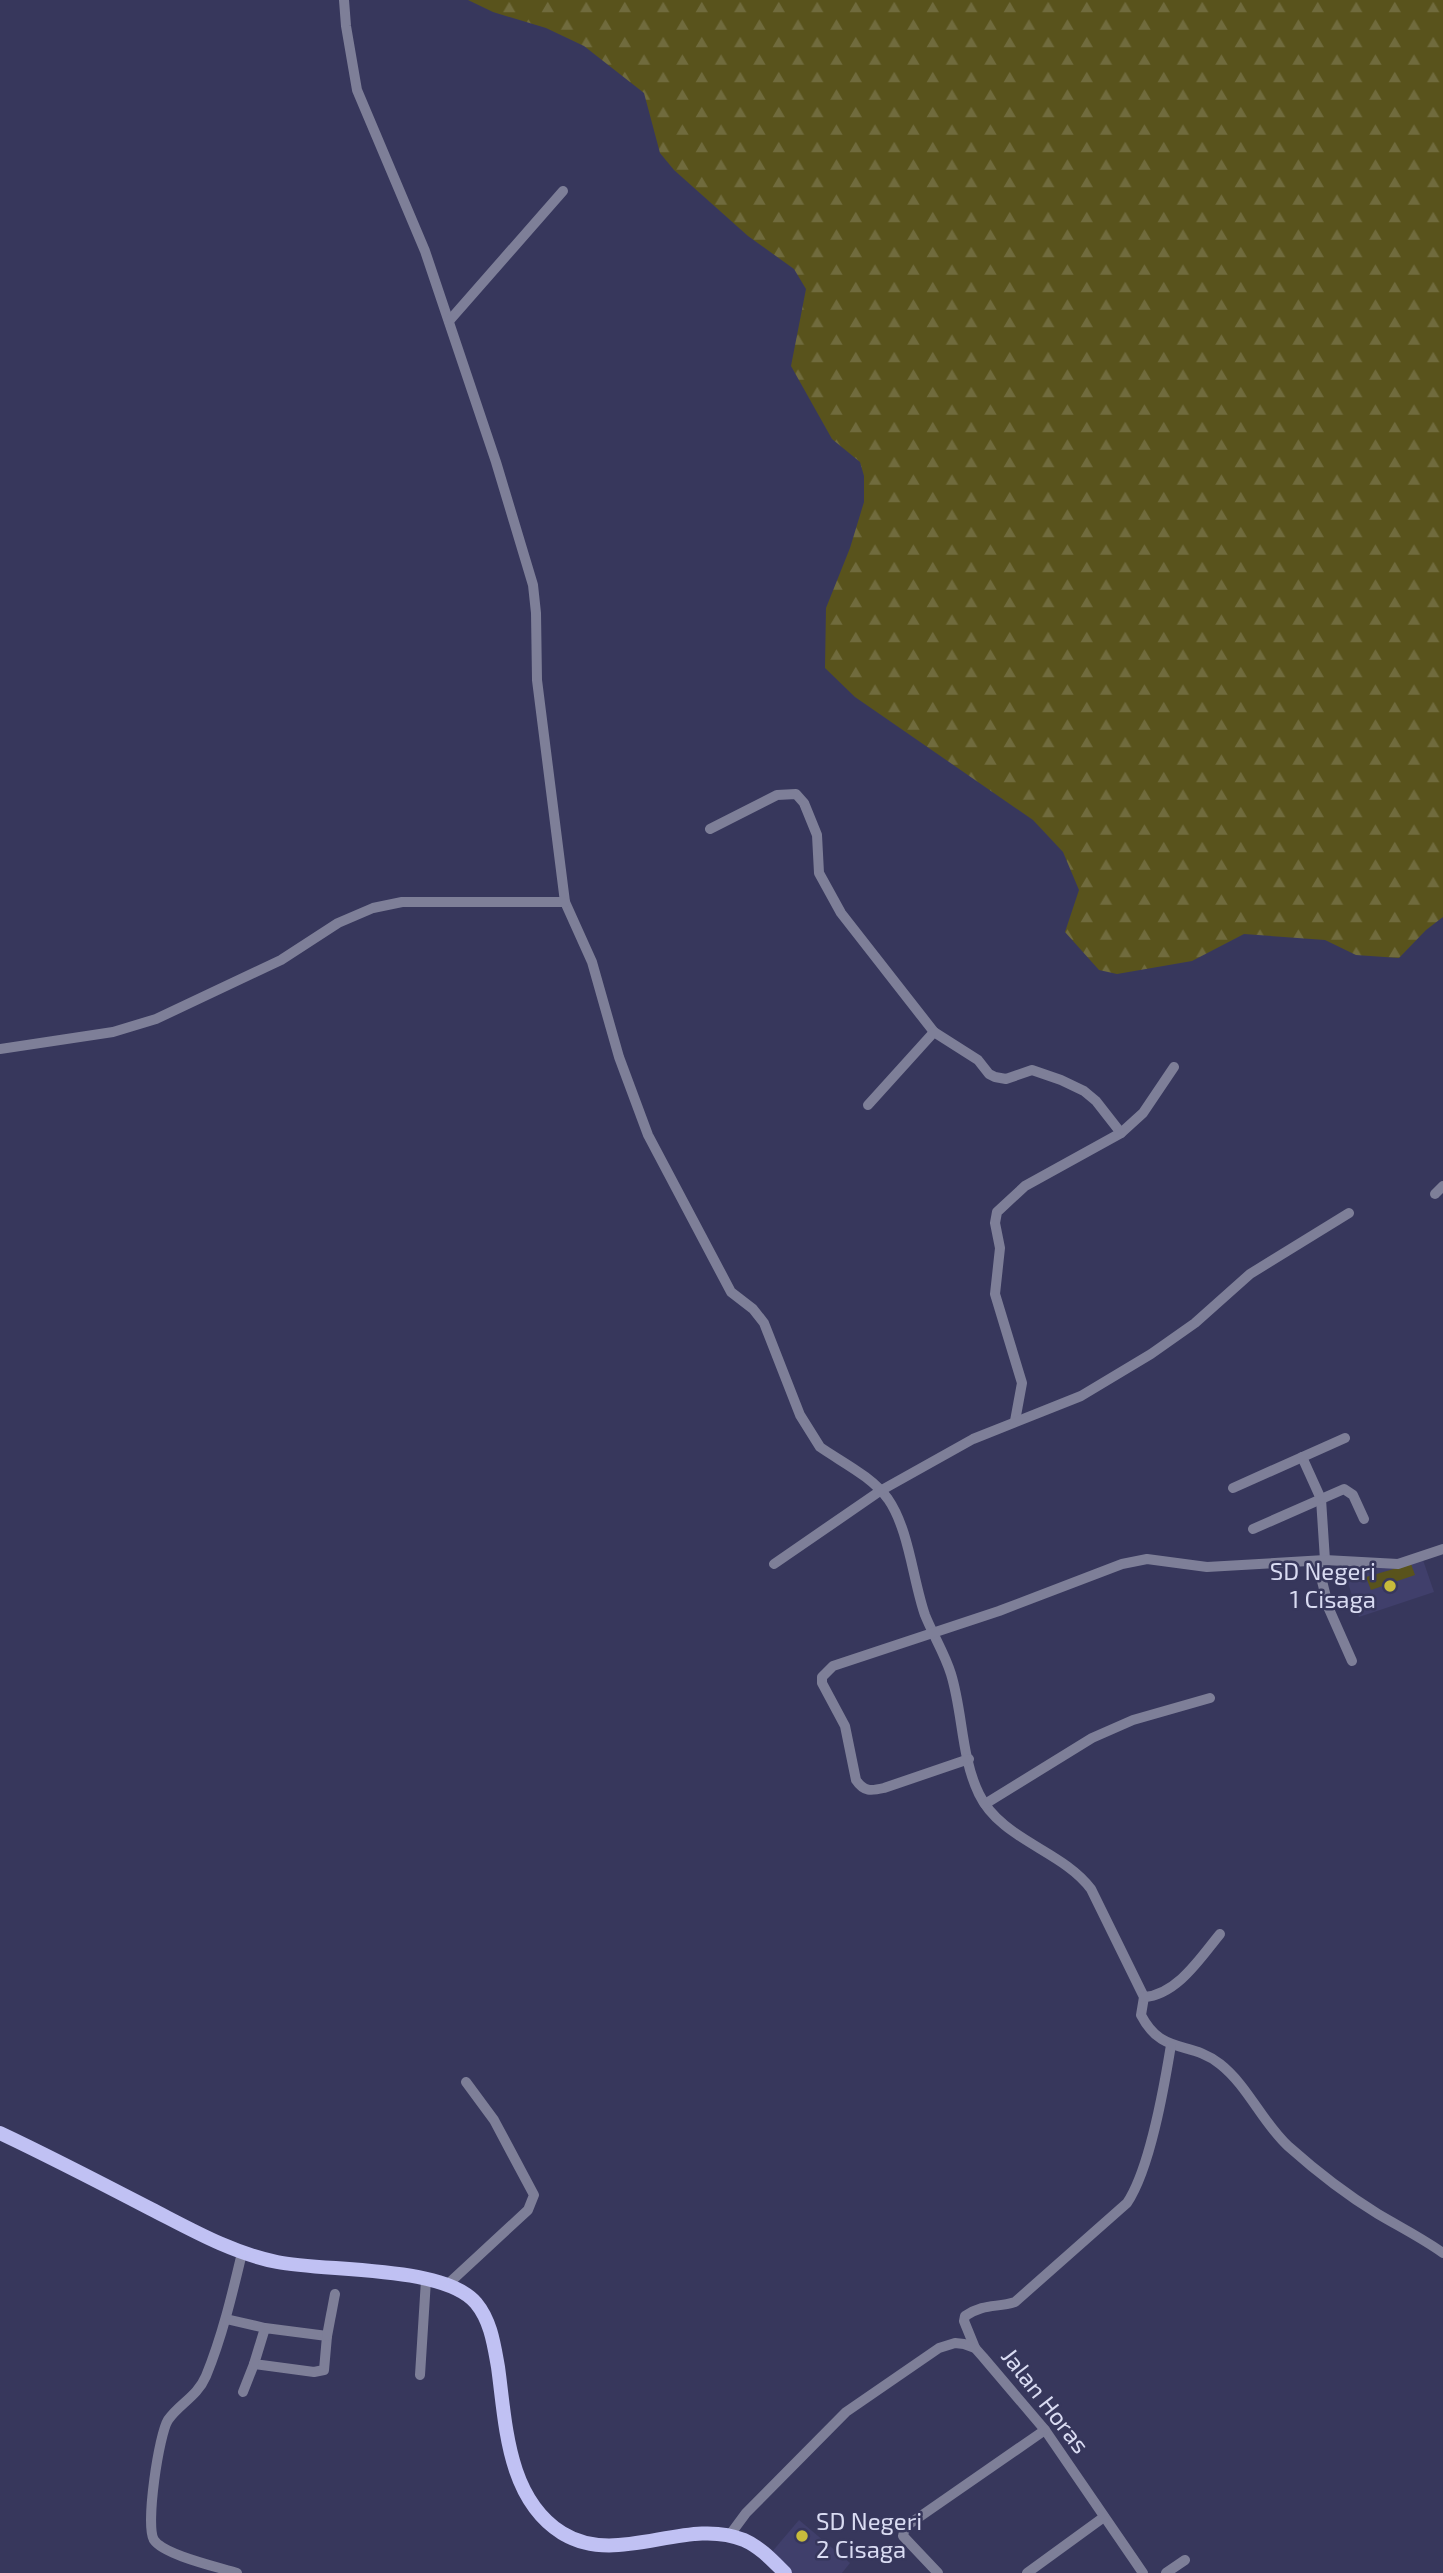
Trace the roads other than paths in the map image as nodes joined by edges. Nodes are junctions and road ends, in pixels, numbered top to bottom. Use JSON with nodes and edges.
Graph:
{"nodes":[{"id":1,"x":344,"y":0,"type":"edge"},
{"id":2,"x":563,"y":191,"type":"dead end"},
{"id":3,"x":449,"y":321,"type":"junction"},
{"id":4,"x":710,"y":829,"type":"dead end"},
{"id":5,"x":565,"y":902,"type":"junction"},
{"id":6,"x":934,"y":1032,"type":"junction"},
{"id":7,"x":0,"y":1049,"type":"edge"},
{"id":8,"x":1174,"y":1067,"type":"dead end"},
{"id":9,"x":868,"y":1105,"type":"dead end"},
{"id":10,"x":1121,"y":1133,"type":"junction"},
{"id":11,"x":1349,"y":1213,"type":"dead end"},
{"id":12,"x":1015,"y":1421,"type":"junction"},
{"id":13,"x":1345,"y":1438,"type":"dead end"},
{"id":14,"x":1302,"y":1457,"type":"junction"},
{"id":15,"x":1233,"y":1488,"type":"dead end"},
{"id":16,"x":880,"y":1491,"type":"junction"},
{"id":17,"x":1321,"y":1499,"type":"junction"},
{"id":18,"x":1364,"y":1520,"type":"dead end"},
{"id":19,"x":1253,"y":1529,"type":"dead end"},
{"id":20,"x":1443,"y":1549,"type":"edge"},
{"id":21,"x":1321,"y":1560,"type":"junction"},
{"id":22,"x":774,"y":1564,"type":"dead end"},
{"id":23,"x":933,"y":1633,"type":"junction"},
{"id":24,"x":1352,"y":1661,"type":"dead end"},
{"id":25,"x":1210,"y":1698,"type":"dead end"},
{"id":26,"x":969,"y":1759,"type":"junction"},
{"id":27,"x":985,"y":1804,"type":"junction"},
{"id":28,"x":1220,"y":1934,"type":"dead end"},
{"id":29,"x":1144,"y":1997,"type":"junction"},
{"id":30,"x":1171,"y":2045,"type":"junction"},
{"id":31,"x":466,"y":2082,"type":"dead end"},
{"id":32,"x":0,"y":2133,"type":"edge"},
{"id":33,"x":242,"y":2253,"type":"junction"},
{"id":34,"x":1443,"y":2253,"type":"edge"},
{"id":35,"x":426,"y":2280,"type":"junction"},
{"id":36,"x":447,"y":2285,"type":"junction"},
{"id":37,"x":335,"y":2294,"type":"dead end"},
{"id":38,"x":226,"y":2319,"type":"junction"},
{"id":39,"x":265,"y":2328,"type":"junction"},
{"id":40,"x":327,"y":2336,"type":"junction"},
{"id":41,"x":975,"y":2348,"type":"junction"},
{"id":42,"x":254,"y":2364,"type":"junction"},
{"id":43,"x":420,"y":2375,"type":"dead end"},
{"id":44,"x":243,"y":2392,"type":"dead end"},
{"id":45,"x":1045,"y":2430,"type":"junction"},
{"id":46,"x":1104,"y":2517,"type":"junction"},
{"id":47,"x":729,"y":2536,"type":"junction"},
{"id":48,"x":1185,"y":2560,"type":"dead end"},
{"id":49,"x":237,"y":2573,"type":"edge"},
{"id":50,"x":785,"y":2573,"type":"edge"},
{"id":51,"x":938,"y":2573,"type":"edge"},
{"id":52,"x":1027,"y":2573,"type":"edge"},
{"id":53,"x":1143,"y":2573,"type":"edge"},
{"id":54,"x":1166,"y":2573,"type":"edge"}],
"edges":[{"from":1,"to":3,"type":"street"},
{"from":2,"to":3,"type":"street"},
{"from":3,"to":5,"type":"street"},
{"from":4,"to":6,"type":"street"},
{"from":5,"to":7,"type":"street"},
{"from":5,"to":16,"type":"street"},
{"from":6,"to":9,"type":"street"},
{"from":6,"to":10,"type":"street"},
{"from":8,"to":10,"type":"street"},
{"from":10,"to":12,"type":"street"},
{"from":11,"to":12,"type":"street"},
{"from":12,"to":16,"type":"street"},
{"from":13,"to":14,"type":"street"},
{"from":14,"to":15,"type":"street"},
{"from":14,"to":17,"type":"street"},
{"from":16,"to":22,"type":"street"},
{"from":16,"to":23,"type":"street"},
{"from":17,"to":18,"type":"street"},
{"from":17,"to":19,"type":"street"},
{"from":17,"to":21,"type":"street"},
{"from":20,"to":21,"type":"street"},
{"from":21,"to":23,"type":"street"},
{"from":21,"to":24,"type":"street"},
{"from":23,"to":26,"type":"street"},
{"from":23,"to":26,"type":"street"},
{"from":25,"to":27,"type":"street"},
{"from":26,"to":27,"type":"street"},
{"from":27,"to":29,"type":"street"},
{"from":28,"to":29,"type":"street"},
{"from":29,"to":30,"type":"street"},
{"from":30,"to":34,"type":"street"},
{"from":30,"to":41,"type":"street"},
{"from":31,"to":36,"type":"street"},
{"from":32,"to":33,"type":"main road"},
{"from":33,"to":35,"type":"main road"},
{"from":33,"to":38,"type":"street"},
{"from":35,"to":36,"type":"main road"},
{"from":35,"to":43,"type":"street"},
{"from":36,"to":47,"type":"main road"},
{"from":37,"to":40,"type":"street"},
{"from":38,"to":39,"type":"street"},
{"from":38,"to":49,"type":"street"},
{"from":39,"to":40,"type":"street"},
{"from":39,"to":42,"type":"street"},
{"from":40,"to":42,"type":"street"},
{"from":41,"to":45,"type":"street","name":"Jalan Horas"},
{"from":41,"to":47,"type":"street","name":"Jalan Horas"},
{"from":42,"to":44,"type":"street"},
{"from":45,"to":46,"type":"street","name":"Jalan Horas"},
{"from":45,"to":51,"type":"street"},
{"from":46,"to":52,"type":"street"},
{"from":46,"to":53,"type":"street","name":"Jalan Horas"},
{"from":47,"to":50,"type":"main road"},
{"from":48,"to":54,"type":"street"}]}
